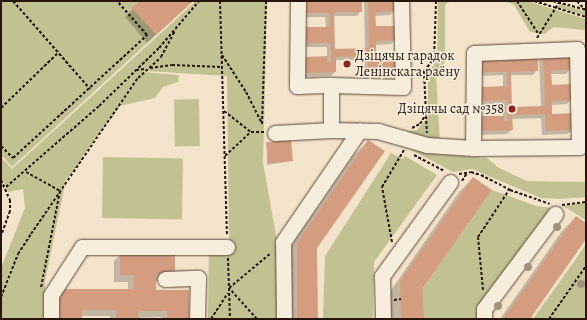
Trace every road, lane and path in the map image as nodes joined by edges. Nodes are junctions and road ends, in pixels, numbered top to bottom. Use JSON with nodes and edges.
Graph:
{"nodes":[{"id":1,"x":13,"y":1,"type":"edge"},
{"id":2,"x":117,"y":1,"type":"edge"},
{"id":3,"x":199,"y":1,"type":"edge"},
{"id":4,"x":220,"y":1,"type":"edge"},
{"id":5,"x":266,"y":1,"type":"edge"},
{"id":6,"x":298,"y":1,"type":"edge"},
{"id":7,"x":400,"y":1,"type":"edge"},
{"id":8,"x":436,"y":1,"type":"edge"},
{"id":9,"x":517,"y":1,"type":"edge"},
{"id":10,"x":534,"y":1,"type":"edge"},
{"id":11,"x":553,"y":1,"type":"edge"},
{"id":12,"x":577,"y":1,"type":"edge"},
{"id":13,"x":560,"y":2,"type":"edge"},
{"id":14,"x":555,"y":8,"type":"junction"},
{"id":15,"x":586,"y":10,"type":"edge"},
{"id":16,"x":586,"y":17,"type":"edge"},
{"id":17,"x":175,"y":30,"type":"junction"},
{"id":18,"x":57,"y":54,"type":"junction"},
{"id":19,"x":222,"y":54,"type":"junction"},
{"id":20,"x":222,"y":67,"type":"junction"},
{"id":21,"x":150,"y":68,"type":"junction"},
{"id":22,"x":145,"y":69,"type":"junction"},
{"id":23,"x":136,"y":70,"type":"junction"},
{"id":24,"x":331,"y":85,"type":"junction"},
{"id":25,"x":90,"y":89,"type":"junction"},
{"id":26,"x":1,"y":108,"type":"edge"},
{"id":27,"x":223,"y":110,"type":"junction"},
{"id":28,"x":426,"y":114,"type":"junction"},
{"id":29,"x":262,"y":124,"type":"junction"},
{"id":30,"x":406,"y":128,"type":"dead end"},
{"id":31,"x":331,"y":130,"type":"junction"},
{"id":32,"x":360,"y":131,"type":"junction"},
{"id":33,"x":252,"y":132,"type":"junction"},
{"id":34,"x":275,"y":133,"type":"dead end"},
{"id":35,"x":427,"y":145,"type":"junction"},
{"id":36,"x":1,"y":146,"type":"edge"},
{"id":37,"x":473,"y":148,"type":"junction"},
{"id":38,"x":405,"y":150,"type":"dead end"},
{"id":39,"x":225,"y":156,"type":"junction"},
{"id":40,"x":430,"y":161,"type":"dead end"},
{"id":41,"x":432,"y":166,"type":"dead end"},
{"id":42,"x":26,"y":172,"type":"junction"},
{"id":43,"x":451,"y":179,"type":"joint"},
{"id":44,"x":1,"y":180,"type":"edge"},
{"id":45,"x":6,"y":187,"type":"junction"},
{"id":46,"x":510,"y":190,"type":"junction"},
{"id":47,"x":60,"y":192,"type":"junction"},
{"id":48,"x":586,"y":202,"type":"edge"},
{"id":49,"x":556,"y":208,"type":"junction"},
{"id":50,"x":1,"y":236,"type":"edge"},
{"id":51,"x":283,"y":244,"type":"junction"},
{"id":52,"x":228,"y":247,"type":"junction"},
{"id":53,"x":396,"y":257,"type":"junction"},
{"id":54,"x":586,"y":266,"type":"edge"},
{"id":55,"x":165,"y":279,"type":"dead end"},
{"id":56,"x":229,"y":288,"type":"junction"},
{"id":57,"x":41,"y":292,"type":"dead end"},
{"id":58,"x":229,"y":292,"type":"junction"},
{"id":59,"x":1,"y":297,"type":"edge"},
{"id":60,"x":484,"y":314,"type":"edge"},
{"id":61,"x":51,"y":319,"type":"edge"},
{"id":62,"x":197,"y":319,"type":"edge"},
{"id":63,"x":211,"y":319,"type":"edge"},
{"id":64,"x":230,"y":319,"type":"edge"},
{"id":65,"x":257,"y":319,"type":"edge"},
{"id":66,"x":284,"y":319,"type":"edge"},
{"id":67,"x":383,"y":319,"type":"edge"},
{"id":68,"x":549,"y":319,"type":"edge"}],
"edges":[{"from":1,"to":18,"type":"path"},
{"from":2,"to":25,"type":"path"},
{"from":3,"to":17,"type":"path"},
{"from":4,"to":19,"type":"path"},
{"from":5,"to":29,"type":"path"},
{"from":6,"to":24,"type":"lane"},
{"from":7,"to":24,"type":"lane"},
{"from":8,"to":28,"type":"path"},
{"from":9,"to":14,"type":"path"},
{"from":10,"to":14,"type":"path"},
{"from":11,"to":13,"type":"path"},
{"from":12,"to":15,"type":"path"},
{"from":13,"to":14,"type":"path"},
{"from":13,"to":15,"type":"path"},
{"from":14,"to":16,"type":"path"},
{"from":17,"to":21,"type":"path"},
{"from":17,"to":23,"type":"path"},
{"from":18,"to":25,"type":"path"},
{"from":18,"to":26,"type":"path"},
{"from":19,"to":20,"type":"path"},
{"from":19,"to":29,"type":"path"},
{"from":20,"to":21,"type":"path"},
{"from":20,"to":27,"type":"path"},
{"from":21,"to":22,"type":"path"},
{"from":22,"to":23,"type":"path"},
{"from":22,"to":47,"type":"path"},
{"from":23,"to":42,"type":"path"},
{"from":24,"to":31,"type":"lane"},
{"from":25,"to":36,"type":"path"},
{"from":27,"to":33,"type":"path"},
{"from":27,"to":39,"type":"path"},
{"from":28,"to":30,"type":"path"},
{"from":28,"to":35,"type":"path"},
{"from":29,"to":33,"type":"path"},
{"from":31,"to":32,"type":"lane"},
{"from":31,"to":34,"type":"lane"},
{"from":32,"to":35,"type":"lane"},
{"from":32,"to":51,"type":"lane"},
{"from":33,"to":39,"type":"path"},
{"from":35,"to":37,"type":"lane"},
{"from":37,"to":37,"type":"lane"},
{"from":38,"to":53,"type":"path"},
{"from":39,"to":52,"type":"path"},
{"from":40,"to":41,"type":"path"},
{"from":42,"to":45,"type":"path"},
{"from":42,"to":47,"type":"path"},
{"from":43,"to":46,"type":"path"},
{"from":43,"to":53,"type":"lane"},
{"from":44,"to":45,"type":"path"},
{"from":45,"to":50,"type":"path"},
{"from":46,"to":49,"type":"path"},
{"from":46,"to":60,"type":"path"},
{"from":47,"to":57,"type":"path"},
{"from":47,"to":59,"type":"path"},
{"from":48,"to":49,"type":"path"},
{"from":49,"to":60,"type":"lane"},
{"from":51,"to":56,"type":"path"},
{"from":51,"to":66,"type":"lane"},
{"from":52,"to":56,"type":"path"},
{"from":52,"to":61,"type":"lane"},
{"from":53,"to":67,"type":"lane"},
{"from":54,"to":68,"type":"path"},
{"from":55,"to":62,"type":"lane"},
{"from":56,"to":58,"type":"path"},
{"from":56,"to":65,"type":"path"},
{"from":58,"to":63,"type":"path"},
{"from":58,"to":64,"type":"path"}]}
